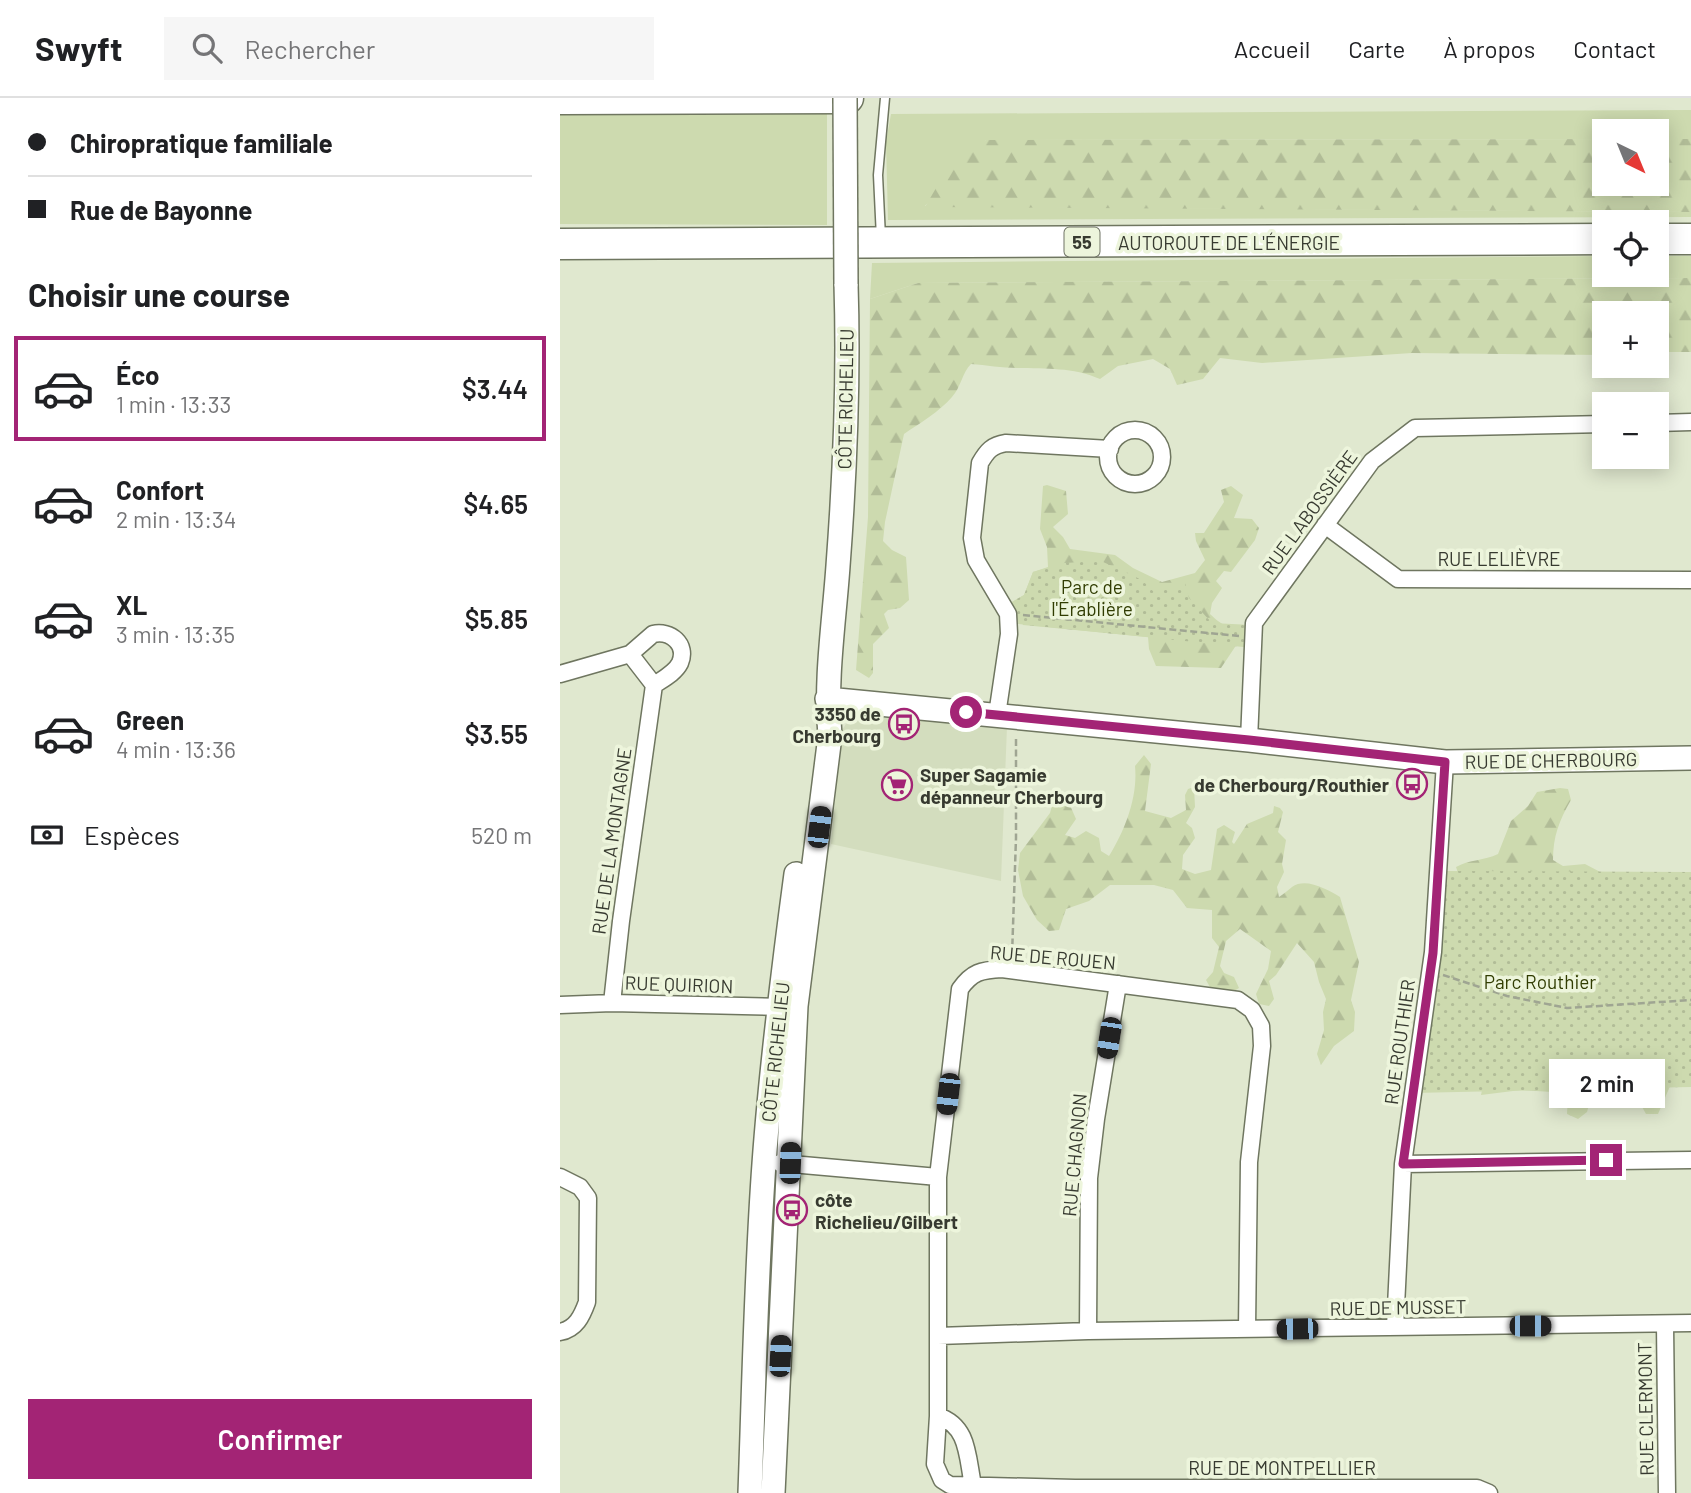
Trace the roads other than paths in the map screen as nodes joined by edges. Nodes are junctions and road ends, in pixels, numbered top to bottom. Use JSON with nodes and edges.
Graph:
{"nodes":[{"id":1,"x":847,"y":98,"type":"edge"},
{"id":2,"x":885,"y":98,"type":"edge"},
{"id":3,"x":560,"y":99,"type":"edge"},
{"id":4,"x":1592,"y":239,"type":"edge"},
{"id":5,"x":1669,"y":239,"type":"edge"},
{"id":6,"x":1691,"y":239,"type":"edge"},
{"id":7,"x":560,"y":244,"type":"edge"},
{"id":8,"x":881,"y":244,"type":"junction"},
{"id":9,"x":1691,"y":422,"type":"edge"},
{"id":10,"x":1669,"y":423,"type":"edge"},
{"id":11,"x":1592,"y":424,"type":"edge"},
{"id":12,"x":1110,"y":449,"type":"dead end"},
{"id":13,"x":1325,"y":525,"type":"junction"},
{"id":14,"x":1691,"y":580,"type":"edge"},
{"id":15,"x":631,"y":654,"type":"junction"},
{"id":16,"x":560,"y":674,"type":"edge"},
{"id":17,"x":654,"y":684,"type":"junction"},
{"id":18,"x":827,"y":699,"type":"junction"},
{"id":19,"x":1006,"y":717,"type":"junction"},
{"id":20,"x":1249,"y":740,"type":"junction"},
{"id":21,"x":1691,"y":758,"type":"edge"},
{"id":22,"x":1445,"y":762,"type":"junction"},
{"id":23,"x":1118,"y":984,"type":"junction"},
{"id":24,"x":612,"y":1003,"type":"junction"},
{"id":25,"x":560,"y":1005,"type":"edge"},
{"id":26,"x":787,"y":1007,"type":"junction"},
{"id":27,"x":1691,"y":1160,"type":"edge"},
{"id":28,"x":764,"y":1163,"type":"junction"},
{"id":29,"x":790,"y":1163,"type":"junction"},
{"id":30,"x":1403,"y":1164,"type":"junction"},
{"id":31,"x":560,"y":1177,"type":"edge"},
{"id":32,"x":938,"y":1177,"type":"junction"},
{"id":33,"x":1691,"y":1323,"type":"edge"},
{"id":34,"x":1665,"y":1325,"type":"junction"},
{"id":35,"x":1395,"y":1328,"type":"junction"},
{"id":36,"x":1247,"y":1329,"type":"junction"},
{"id":37,"x":1088,"y":1331,"type":"junction"},
{"id":38,"x":560,"y":1332,"type":"edge"},
{"id":39,"x":938,"y":1336,"type":"junction"},
{"id":40,"x":938,"y":1416,"type":"junction"},
{"id":41,"x":973,"y":1485,"type":"junction"},
{"id":42,"x":1074,"y":1490,"type":"edge"},
{"id":43,"x":750,"y":1493,"type":"edge"},
{"id":44,"x":773,"y":1493,"type":"edge"},
{"id":45,"x":1489,"y":1493,"type":"edge"},
{"id":46,"x":1667,"y":1493,"type":"edge"}],
"edges":[{"from":1,"to":3,"type":"highway"},
{"from":1,"to":18,"type":"street","name":"CÔTE RICHELIEU","bridge":true},
{"from":2,"to":8,"type":"lane"},
{"from":4,"to":8,"type":"highway","name":"AUTOROUTE DE L'ÉNERGIE","number":"55"},
{"from":5,"to":6,"type":"highway"},
{"from":7,"to":8,"type":"highway","name":"AUTOROUTE DE L'ÉNERGIE","number":"55"},
{"from":9,"to":10,"type":"street"},
{"from":11,"to":13,"type":"street","name":"RUE LABOSSIÈRE"},
{"from":12,"to":19,"type":"street"},
{"from":13,"to":14,"type":"street","name":"RUE LELIÈVRE"},
{"from":13,"to":20,"type":"street","name":"RUE LABOSSIÈRE"},
{"from":15,"to":16,"type":"street"},
{"from":15,"to":17,"type":"street"},
{"from":15,"to":17,"type":"street"},
{"from":17,"to":24,"type":"street","name":"RUE DE LA MONTAGNE"},
{"from":18,"to":19,"type":"street","name":"RUE DE CHERBOURG"},
{"from":18,"to":26,"type":"street","name":"CÔTE RICHELIEU"},
{"from":19,"to":20,"type":"street","name":"RUE DE CHERBOURG"},
{"from":20,"to":22,"type":"street","name":"RUE DE CHERBOURG"},
{"from":21,"to":22,"type":"street","name":"RUE DE CHERBOURG"},
{"from":22,"to":30,"type":"street","name":"RUE ROUTHIER"},
{"from":23,"to":32,"type":"street","name":"RUE DE ROUEN"},
{"from":23,"to":36,"type":"street","name":"RUE DE ROUEN"},
{"from":23,"to":37,"type":"street","name":"RUE CHAGNON"},
{"from":24,"to":25,"type":"street","name":"RUE QUIRION"},
{"from":24,"to":26,"type":"street","name":"RUE QUIRION"},
{"from":26,"to":28,"type":"street","name":"CÔTE RICHELIEU"},
{"from":26,"to":29,"type":"street","name":"CÔTE RICHELIEU"},
{"from":27,"to":30,"type":"street"},
{"from":28,"to":29,"type":"street"},
{"from":28,"to":43,"type":"street","name":"CÔTE RICHELIEU"},
{"from":29,"to":32,"type":"street"},
{"from":29,"to":44,"type":"street","name":"CÔTE RICHELIEU"},
{"from":30,"to":35,"type":"street","name":"RUE ROUTHIER"},
{"from":31,"to":38,"type":"street"},
{"from":32,"to":39,"type":"street","name":"RUE DE ROUEN"},
{"from":33,"to":34,"type":"street","name":"RUE DE MUSSET"},
{"from":34,"to":35,"type":"street","name":"RUE DE MUSSET"},
{"from":34,"to":46,"type":"street","name":"RUE CLERMONT"},
{"from":35,"to":36,"type":"street","name":"RUE DE MUSSET"},
{"from":36,"to":37,"type":"street","name":"RUE DE MUSSET"},
{"from":37,"to":39,"type":"street","name":"RUE DE MUSSET"},
{"from":39,"to":40,"type":"street","name":"RUE DE ROUEN"},
{"from":40,"to":41,"type":"street"},
{"from":40,"to":41,"type":"street","name":"RUE DE ROUEN"},
{"from":41,"to":42,"type":"street","name":"RUE DE MONTPELLIER"},
{"from":42,"to":45,"type":"street","name":"RUE DE MONTPELLIER"}]}
